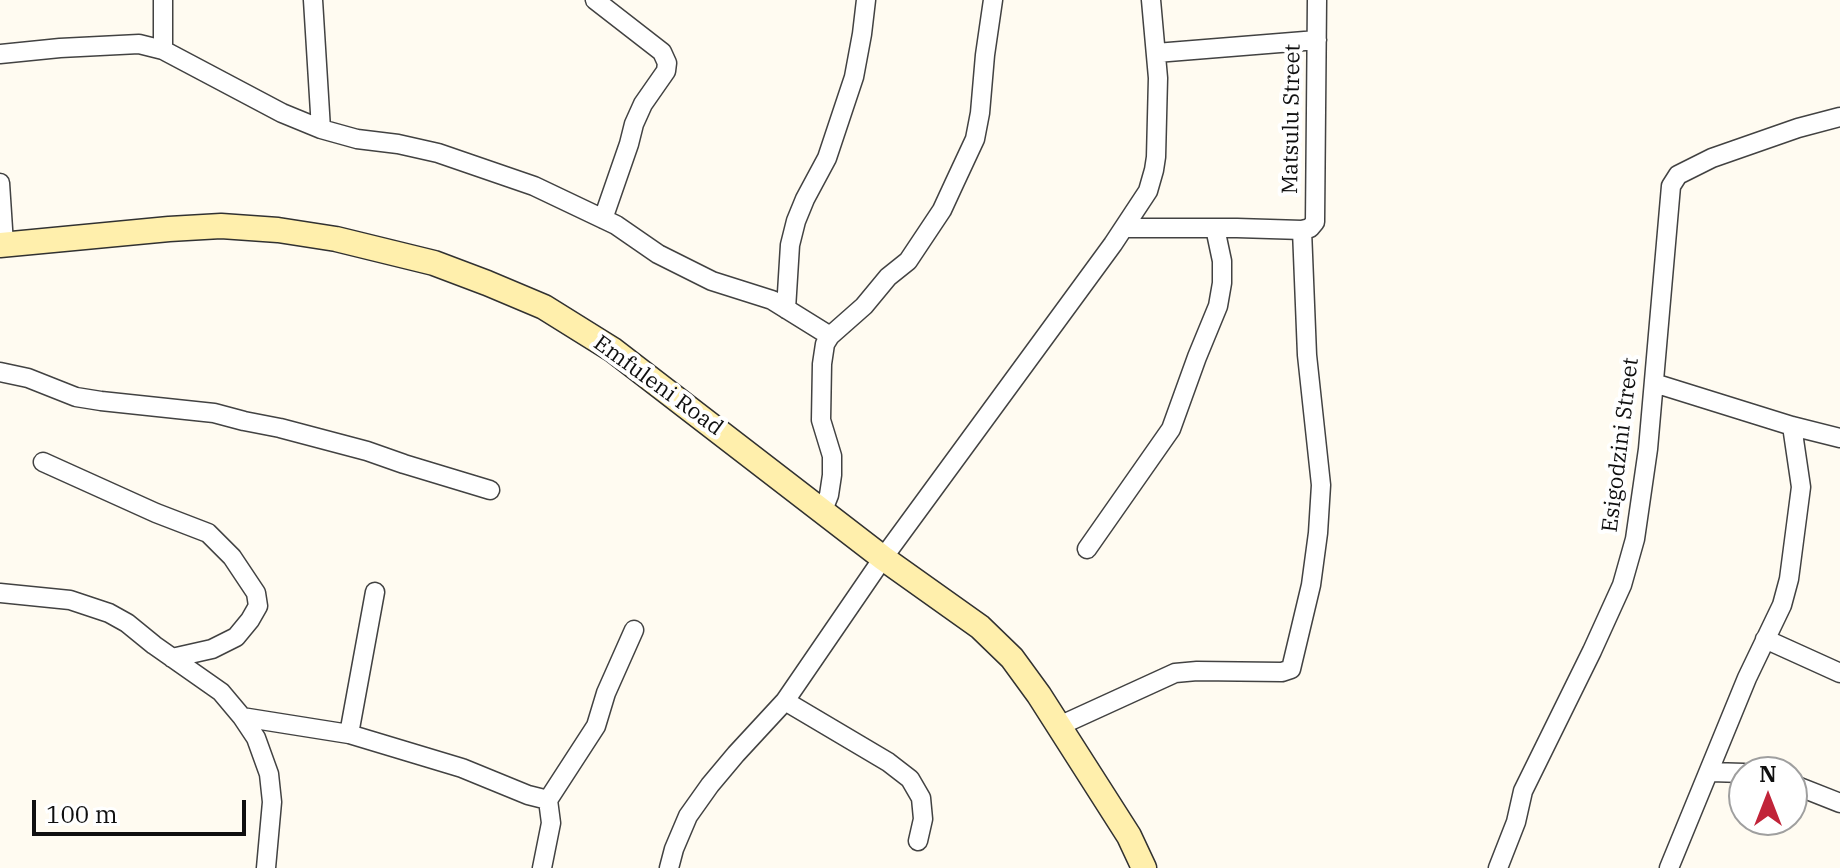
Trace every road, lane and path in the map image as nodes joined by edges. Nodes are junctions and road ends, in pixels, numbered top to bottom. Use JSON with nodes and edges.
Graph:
{"nodes":[{"id":1,"x":163,"y":0,"type":"edge"},
{"id":2,"x":313,"y":0,"type":"edge"},
{"id":3,"x":595,"y":0,"type":"edge"},
{"id":4,"x":866,"y":0,"type":"edge"},
{"id":5,"x":993,"y":0,"type":"edge"},
{"id":6,"x":1151,"y":0,"type":"edge"},
{"id":7,"x":1317,"y":0,"type":"edge"},
{"id":8,"x":1317,"y":40,"type":"junction"},
{"id":9,"x":163,"y":50,"type":"junction"},
{"id":10,"x":1156,"y":53,"type":"junction"},
{"id":11,"x":0,"y":54,"type":"edge"},
{"id":12,"x":1840,"y":117,"type":"edge"},
{"id":13,"x":321,"y":129,"type":"junction"},
{"id":14,"x":0,"y":183,"type":"edge"},
{"id":15,"x":603,"y":219,"type":"junction"},
{"id":16,"x":1124,"y":228,"type":"junction"},
{"id":17,"x":1215,"y":228,"type":"junction"},
{"id":18,"x":1302,"y":230,"type":"junction"},
{"id":19,"x":2,"y":245,"type":"edge"},
{"id":20,"x":786,"y":309,"type":"junction"},
{"id":21,"x":830,"y":336,"type":"junction"},
{"id":22,"x":0,"y":372,"type":"edge"},
{"id":23,"x":1654,"y":383,"type":"junction"},
{"id":24,"x":1792,"y":426,"type":"junction"},
{"id":25,"x":1840,"y":438,"type":"edge"},
{"id":26,"x":43,"y":462,"type":"dead end"},
{"id":27,"x":490,"y":490,"type":"dead end"},
{"id":28,"x":823,"y":510,"type":"junction"},
{"id":29,"x":1087,"y":549,"type":"dead end"},
{"id":30,"x":883,"y":558,"type":"junction"},
{"id":31,"x":375,"y":592,"type":"dead end"},
{"id":32,"x":0,"y":593,"type":"edge"},
{"id":33,"x":634,"y":630,"type":"dead end"},
{"id":34,"x":1765,"y":639,"type":"junction"},
{"id":35,"x":172,"y":658,"type":"junction"},
{"id":36,"x":1840,"y":673,"type":"edge"},
{"id":37,"x":785,"y":701,"type":"junction"},
{"id":38,"x":242,"y":717,"type":"junction"},
{"id":39,"x":1059,"y":726,"type":"junction"},
{"id":40,"x":349,"y":734,"type":"junction"},
{"id":41,"x":1710,"y":772,"type":"junction"},
{"id":42,"x":1728,"y":773,"type":"edge"},
{"id":43,"x":1808,"y":790,"type":"edge"},
{"id":44,"x":548,"y":800,"type":"junction"},
{"id":45,"x":1840,"y":803,"type":"edge"},
{"id":46,"x":918,"y":841,"type":"dead end"},
{"id":47,"x":1674,"y":866,"type":"edge"},
{"id":48,"x":266,"y":868,"type":"edge"},
{"id":49,"x":542,"y":868,"type":"edge"},
{"id":50,"x":669,"y":868,"type":"edge"},
{"id":51,"x":1144,"y":868,"type":"edge"},
{"id":52,"x":1498,"y":868,"type":"edge"}],
"edges":[{"from":1,"to":9,"type":"street"},
{"from":2,"to":13,"type":"street"},
{"from":3,"to":15,"type":"street"},
{"from":4,"to":20,"type":"street"},
{"from":5,"to":21,"type":"street"},
{"from":6,"to":10,"type":"street"},
{"from":7,"to":8,"type":"street","name":"Matsulu Street"},
{"from":8,"to":10,"type":"street"},
{"from":8,"to":18,"type":"street","name":"Matsulu Street"},
{"from":9,"to":11,"type":"street"},
{"from":9,"to":13,"type":"street"},
{"from":10,"to":16,"type":"street"},
{"from":12,"to":23,"type":"street","name":"Esigodzini Street"},
{"from":13,"to":15,"type":"street"},
{"from":14,"to":19,"type":"street"},
{"from":15,"to":20,"type":"street"},
{"from":16,"to":17,"type":"street"},
{"from":16,"to":30,"type":"street"},
{"from":17,"to":18,"type":"street"},
{"from":17,"to":29,"type":"street"},
{"from":18,"to":39,"type":"street"},
{"from":19,"to":28,"type":"street","name":"Emfuleni Road"},
{"from":20,"to":21,"type":"street"},
{"from":21,"to":28,"type":"street"},
{"from":22,"to":27,"type":"street"},
{"from":23,"to":24,"type":"street"},
{"from":23,"to":52,"type":"street","name":"Esigodzini Street"},
{"from":24,"to":25,"type":"street"},
{"from":24,"to":34,"type":"street"},
{"from":26,"to":35,"type":"street"},
{"from":28,"to":30,"type":"street","name":"Emfuleni Road"},
{"from":30,"to":37,"type":"street"},
{"from":30,"to":39,"type":"street","name":"Emfuleni Road"},
{"from":31,"to":40,"type":"street"},
{"from":32,"to":35,"type":"street"},
{"from":33,"to":44,"type":"street"},
{"from":34,"to":36,"type":"street"},
{"from":34,"to":41,"type":"street"},
{"from":35,"to":38,"type":"street"},
{"from":37,"to":46,"type":"street"},
{"from":37,"to":50,"type":"street"},
{"from":38,"to":40,"type":"street"},
{"from":38,"to":48,"type":"street"},
{"from":39,"to":51,"type":"street","name":"Emfuleni Road"},
{"from":40,"to":44,"type":"street"},
{"from":41,"to":42,"type":"street"},
{"from":41,"to":47,"type":"street"},
{"from":43,"to":45,"type":"street"},
{"from":44,"to":49,"type":"street"}]}
